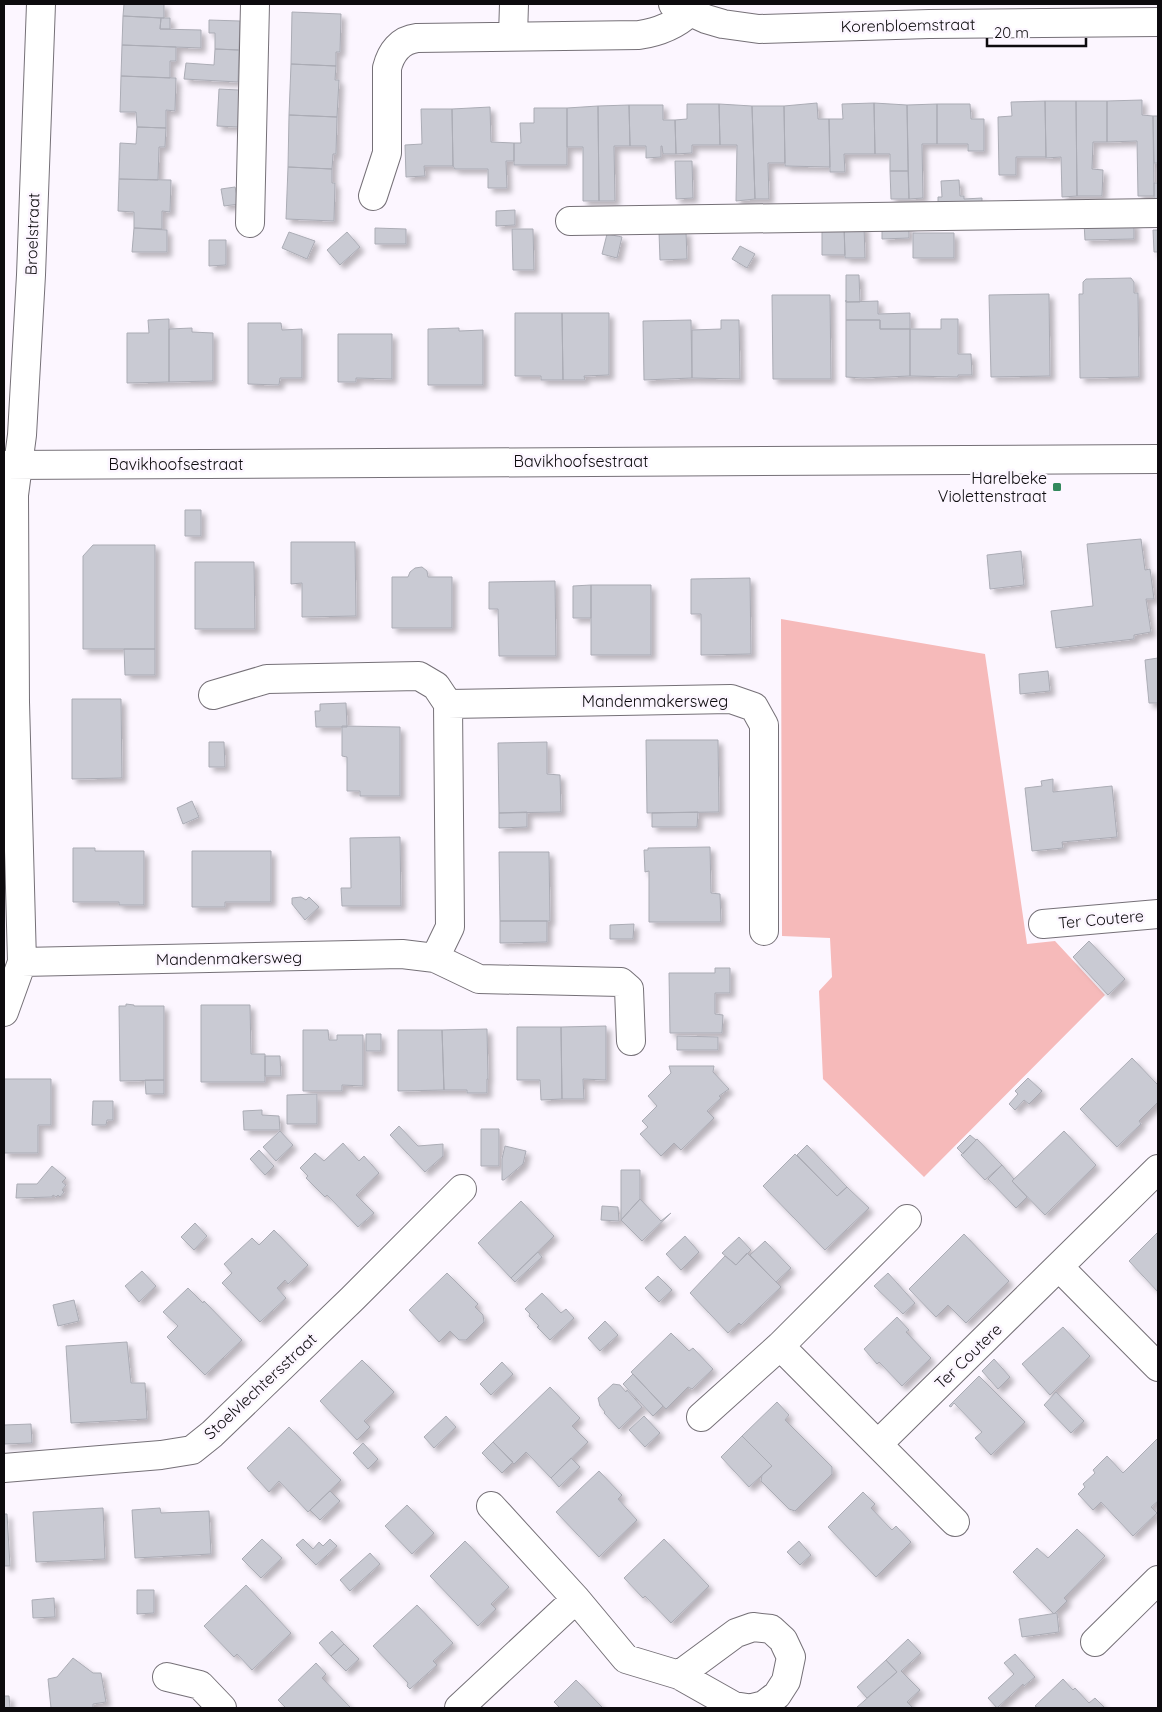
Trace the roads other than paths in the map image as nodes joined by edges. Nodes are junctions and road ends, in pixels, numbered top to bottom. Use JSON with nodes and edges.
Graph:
{"nodes":[{"id":1,"x":41,"y":4,"type":"edge"},
{"id":2,"x":255,"y":4,"type":"edge"},
{"id":3,"x":514,"y":4,"type":"edge"},
{"id":4,"x":682,"y":8,"type":"edge"},
{"id":5,"x":930,"y":14,"type":"edge"},
{"id":6,"x":1158,"y":22,"type":"edge"},
{"id":7,"x":513,"y":36,"type":"junction"},
{"id":8,"x":373,"y":196,"type":"dead end"},
{"id":9,"x":1158,"y":213,"type":"edge"},
{"id":10,"x":570,"y":221,"type":"dead end"},
{"id":11,"x":250,"y":223,"type":"dead end"},
{"id":12,"x":1158,"y":459,"type":"edge"},
{"id":13,"x":11,"y":465,"type":"edge"},
{"id":14,"x":213,"y":695,"type":"dead end"},
{"id":15,"x":9,"y":702,"type":"edge"},
{"id":16,"x":448,"y":704,"type":"junction"},
{"id":17,"x":1158,"y":914,"type":"edge"},
{"id":18,"x":1043,"y":924,"type":"dead end"},
{"id":19,"x":764,"y":931,"type":"dead end"},
{"id":20,"x":436,"y":958,"type":"junction"},
{"id":21,"x":22,"y":962,"type":"junction"},
{"id":22,"x":4,"y":1012,"type":"edge"},
{"id":23,"x":631,"y":1041,"type":"dead end"},
{"id":24,"x":1158,"y":1169,"type":"edge"},
{"id":25,"x":462,"y":1189,"type":"dead end"},
{"id":26,"x":907,"y":1219,"type":"dead end"},
{"id":27,"x":1059,"y":1268,"type":"junction"},
{"id":28,"x":780,"y":1346,"type":"junction"},
{"id":29,"x":1158,"y":1367,"type":"edge"},
{"id":30,"x":701,"y":1417,"type":"dead end"},
{"id":31,"x":878,"y":1444,"type":"junction"},
{"id":32,"x":4,"y":1468,"type":"edge"},
{"id":33,"x":491,"y":1506,"type":"dead end"},
{"id":34,"x":954,"y":1522,"type":"dead end"},
{"id":35,"x":1158,"y":1580,"type":"edge"},
{"id":36,"x":576,"y":1600,"type":"junction"},
{"id":37,"x":1095,"y":1642,"type":"dead end"},
{"id":38,"x":679,"y":1674,"type":"junction"},
{"id":39,"x":167,"y":1677,"type":"dead end"},
{"id":40,"x":222,"y":1708,"type":"edge"},
{"id":41,"x":459,"y":1708,"type":"edge"},
{"id":42,"x":747,"y":1708,"type":"edge"},
{"id":43,"x":752,"y":1708,"type":"edge"}],
"edges":[{"from":1,"to":13,"type":"street","name":"Broelstraat"},
{"from":2,"to":11,"type":"street"},
{"from":3,"to":7,"type":"street"},
{"from":4,"to":5,"type":"street","name":"Korenbloemstraat"},
{"from":4,"to":7,"type":"street","name":"Korenbloemstraat"},
{"from":5,"to":6,"type":"street","name":"Korenbloemstraat"},
{"from":7,"to":8,"type":"street","name":"Korenbloemstraat"},
{"from":9,"to":10,"type":"street"},
{"from":12,"to":13,"type":"street","name":"Bavikhoofsestraat"},
{"from":13,"to":15,"type":"street"},
{"from":14,"to":16,"type":"street"},
{"from":15,"to":21,"type":"street"},
{"from":16,"to":19,"type":"street","name":"Mandenmakersweg"},
{"from":16,"to":20,"type":"street"},
{"from":17,"to":18,"type":"street","name":"Ter Coutere"},
{"from":20,"to":21,"type":"street","name":"Mandenmakersweg"},
{"from":20,"to":23,"type":"street","name":"Mandenmakersweg"},
{"from":21,"to":22,"type":"street"},
{"from":24,"to":27,"type":"street","name":"Ter Coutere"},
{"from":25,"to":32,"type":"street","name":"Stoelvlechtersstraat"},
{"from":26,"to":28,"type":"street"},
{"from":27,"to":29,"type":"street"},
{"from":27,"to":31,"type":"street","name":"Ter Coutere"},
{"from":28,"to":30,"type":"street"},
{"from":28,"to":31,"type":"street"},
{"from":31,"to":34,"type":"street"},
{"from":33,"to":36,"type":"street"},
{"from":35,"to":37,"type":"street"},
{"from":36,"to":38,"type":"street"},
{"from":36,"to":41,"type":"street"},
{"from":38,"to":42,"type":"street"},
{"from":38,"to":43,"type":"street"},
{"from":39,"to":40,"type":"street"}]}
